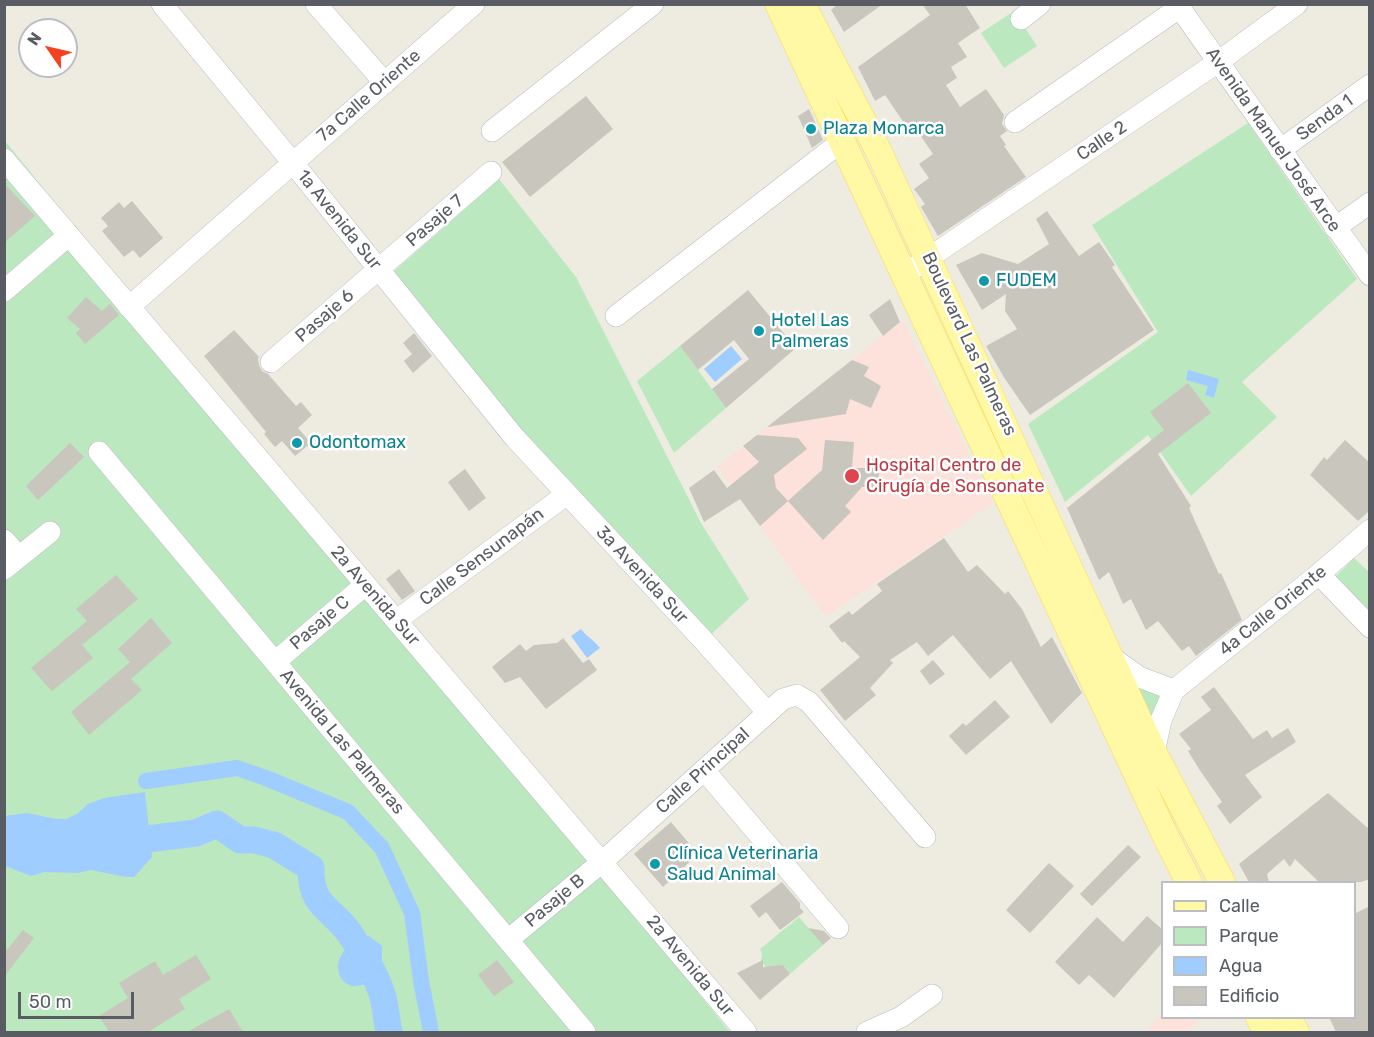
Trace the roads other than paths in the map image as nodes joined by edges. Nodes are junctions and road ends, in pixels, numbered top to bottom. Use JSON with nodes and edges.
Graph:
{"nodes":[{"id":1,"x":162,"y":4,"type":"edge"},
{"id":2,"x":316,"y":4,"type":"edge"},
{"id":3,"x":652,"y":4,"type":"edge"},
{"id":4,"x":778,"y":4,"type":"edge"},
{"id":5,"x":802,"y":4,"type":"edge"},
{"id":6,"x":1040,"y":4,"type":"edge"},
{"id":7,"x":1297,"y":4,"type":"edge"},
{"id":8,"x":468,"y":6,"type":"edge"},
{"id":9,"x":1178,"y":6,"type":"edge"},
{"id":10,"x":1021,"y":19,"type":"dead end"},
{"id":11,"x":1218,"y":62,"type":"junction"},
{"id":12,"x":385,"y":83,"type":"junction"},
{"id":13,"x":1370,"y":86,"type":"edge"},
{"id":14,"x":1015,"y":122,"type":"dead end"},
{"id":15,"x":492,"y":131,"type":"dead end"},
{"id":16,"x":841,"y":142,"type":"junction"},
{"id":17,"x":1280,"y":150,"type":"junction"},
{"id":18,"x":4,"y":159,"type":"edge"},
{"id":19,"x":293,"y":163,"type":"junction"},
{"id":20,"x":491,"y":172,"type":"dead end"},
{"id":21,"x":1370,"y":203,"type":"edge"},
{"id":22,"x":1335,"y":228,"type":"junction"},
{"id":23,"x":69,"y":235,"type":"junction"},
{"id":24,"x":929,"y":257,"type":"junction"},
{"id":25,"x":379,"y":270,"type":"junction"},
{"id":26,"x":905,"y":274,"type":"junction"},
{"id":27,"x":1370,"y":274,"type":"edge"},
{"id":28,"x":4,"y":291,"type":"edge"},
{"id":29,"x":129,"y":307,"type":"junction"},
{"id":30,"x":616,"y":316,"type":"dead end"},
{"id":31,"x":271,"y":362,"type":"dead end"},
{"id":32,"x":515,"y":438,"type":"joint"},
{"id":33,"x":99,"y":452,"type":"dead end"},
{"id":34,"x":567,"y":494,"type":"junction"},
{"id":35,"x":1370,"y":530,"type":"edge"},
{"id":36,"x":50,"y":532,"type":"dead end"},
{"id":37,"x":4,"y":540,"type":"edge"},
{"id":38,"x":12,"y":563,"type":"edge"},
{"id":39,"x":1319,"y":574,"type":"junction"},
{"id":40,"x":365,"y":585,"type":"junction"},
{"id":41,"x":397,"y":620,"type":"junction"},
{"id":42,"x":1370,"y":627,"type":"edge"},
{"id":43,"x":1111,"y":657,"type":"junction"},
{"id":44,"x":275,"y":662,"type":"junction"},
{"id":45,"x":1174,"y":690,"type":"junction"},
{"id":46,"x":768,"y":713,"type":"junction"},
{"id":47,"x":1154,"y":753,"type":"junction"},
{"id":48,"x":704,"y":770,"type":"junction"},
{"id":49,"x":925,"y":837,"type":"dead end"},
{"id":50,"x":602,"y":862,"type":"junction"},
{"id":51,"x":1188,"y":881,"type":"edge"},
{"id":52,"x":1221,"y":881,"type":"edge"},
{"id":53,"x":838,"y":928,"type":"dead end"},
{"id":54,"x":508,"y":940,"type":"junction"},
{"id":55,"x":932,"y":995,"type":"dead end"},
{"id":56,"x":585,"y":1032,"type":"edge"},
{"id":57,"x":746,"y":1032,"type":"edge"},
{"id":58,"x":867,"y":1032,"type":"edge"}],
"edges":[{"from":1,"to":19,"type":"street","name":"1a Avenida Sur"},
{"from":2,"to":12,"type":"street"},
{"from":3,"to":15,"type":"street"},
{"from":4,"to":16,"type":"main road","name":"Boulevard Las Palmeras"},
{"from":5,"to":24,"type":"main road","name":"Boulevard Las Palmeras"},
{"from":6,"to":10,"type":"street"},
{"from":7,"to":11,"type":"street","name":"Calle 2"},
{"from":8,"to":12,"type":"street","name":"7a Calle Oriente"},
{"from":9,"to":11,"type":"street","name":"Avenida Manuel José Arce"},
{"from":9,"to":14,"type":"street"},
{"from":11,"to":17,"type":"street","name":"Avenida Manuel José Arce"},
{"from":11,"to":24,"type":"street","name":"Calle 2"},
{"from":12,"to":19,"type":"street","name":"7a Calle Oriente"},
{"from":13,"to":17,"type":"street","name":"Senda 1"},
{"from":16,"to":26,"type":"main road","name":"Boulevard Las Palmeras"},
{"from":16,"to":30,"type":"street"},
{"from":17,"to":22,"type":"street","name":"Avenida Manuel José Arce"},
{"from":18,"to":23,"type":"street","name":"2a Avenida Sur"},
{"from":19,"to":25,"type":"street","name":"1a Avenida Sur"},
{"from":19,"to":29,"type":"street","name":"7a Calle Oriente"},
{"from":20,"to":25,"type":"street","name":"Pasaje 7"},
{"from":21,"to":22,"type":"street"},
{"from":22,"to":27,"type":"street","name":"Avenida Manuel José Arce"},
{"from":23,"to":28,"type":"street"},
{"from":23,"to":29,"type":"street","name":"2a Avenida Sur"},
{"from":24,"to":26,"type":"street","name":"Calle 2"},
{"from":24,"to":43,"type":"main road","name":"Boulevard Las Palmeras"},
{"from":25,"to":31,"type":"street","name":"Pasaje 6"},
{"from":25,"to":32,"type":"street","name":"1a Avenida Sur"},
{"from":26,"to":51,"type":"main road","name":"Boulevard Las Palmeras"},
{"from":29,"to":40,"type":"street","name":"2a Avenida Sur"},
{"from":32,"to":34,"type":"street","name":"3a Avenida Sur"},
{"from":33,"to":44,"type":"street","name":"Avenida Las Palmeras"},
{"from":34,"to":41,"type":"street","name":"Calle Sensunapán"},
{"from":34,"to":46,"type":"street","name":"3a Avenida Sur"},
{"from":35,"to":39,"type":"street","name":"4a Calle Oriente"},
{"from":36,"to":38,"type":"street"},
{"from":37,"to":38,"type":"street"},
{"from":39,"to":42,"type":"street"},
{"from":39,"to":45,"type":"street","name":"4a Calle Oriente"},
{"from":40,"to":41,"type":"street","name":"2a Avenida Sur"},
{"from":40,"to":44,"type":"street","name":"Pasaje C"},
{"from":41,"to":50,"type":"street","name":"2a Avenida Sur"},
{"from":43,"to":45,"type":"street"},
{"from":43,"to":47,"type":"main road","name":"Boulevard Las Palmeras"},
{"from":44,"to":54,"type":"street","name":"Avenida Las Palmeras"},
{"from":45,"to":47,"type":"street"},
{"from":46,"to":48,"type":"street","name":"Calle Principal"},
{"from":46,"to":49,"type":"street","name":"Calle Principal"},
{"from":47,"to":52,"type":"main road","name":"Boulevard Las Palmeras"},
{"from":48,"to":50,"type":"street","name":"Calle Principal"},
{"from":48,"to":53,"type":"street"},
{"from":50,"to":54,"type":"street","name":"Pasaje B"},
{"from":50,"to":57,"type":"street","name":"2a Avenida Sur"},
{"from":54,"to":56,"type":"street","name":"Avenida Las Palmeras"},
{"from":55,"to":58,"type":"street"}]}
